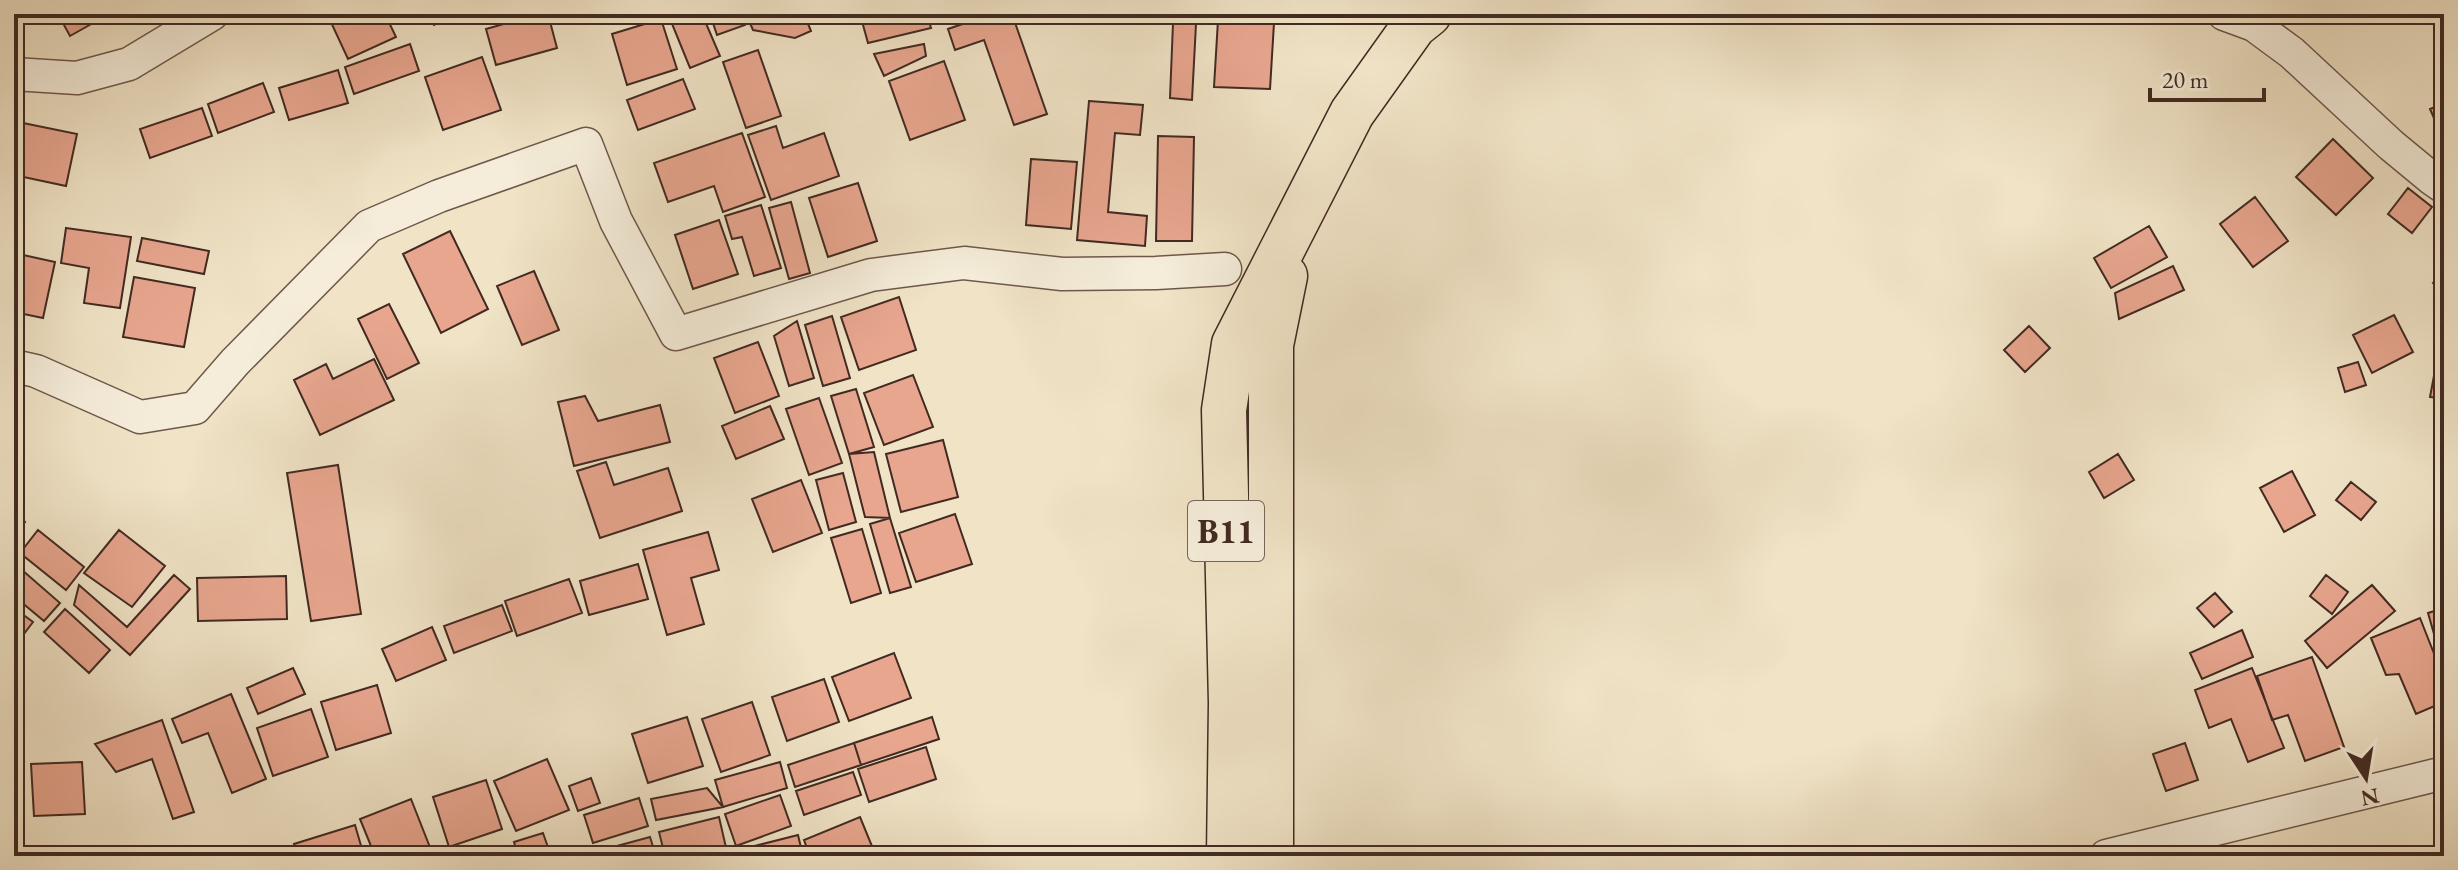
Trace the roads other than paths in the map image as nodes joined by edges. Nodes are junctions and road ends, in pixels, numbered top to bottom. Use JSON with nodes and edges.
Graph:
{"nodes":[{"id":1,"x":212,"y":14,"type":"edge"},
{"id":2,"x":1429,"y":14,"type":"edge"},
{"id":3,"x":2224,"y":14,"type":"edge"},
{"id":4,"x":14,"y":74,"type":"edge"},
{"id":5,"x":2444,"y":187,"type":"edge"},
{"id":6,"x":1296,"y":221,"type":"junction"},
{"id":7,"x":1225,"y":269,"type":"dead end"},
{"id":8,"x":14,"y":366,"type":"edge"},
{"id":9,"x":2444,"y":773,"type":"edge"},
{"id":10,"x":2201,"y":845,"type":"edge"},
{"id":11,"x":1229,"y":856,"type":"edge"},
{"id":12,"x":1271,"y":856,"type":"edge"},
{"id":13,"x":2106,"y":856,"type":"edge"}],
"edges":[{"from":1,"to":4,"type":"street"},
{"from":2,"to":6,"type":"highway","number":"B11"},
{"from":3,"to":5,"type":"street"},
{"from":6,"to":11,"type":"highway","number":"B11"},
{"from":6,"to":12,"type":"highway","number":"B11"},
{"from":7,"to":8,"type":"street"},
{"from":9,"to":10,"type":"street"},
{"from":10,"to":13,"type":"street"}]}
